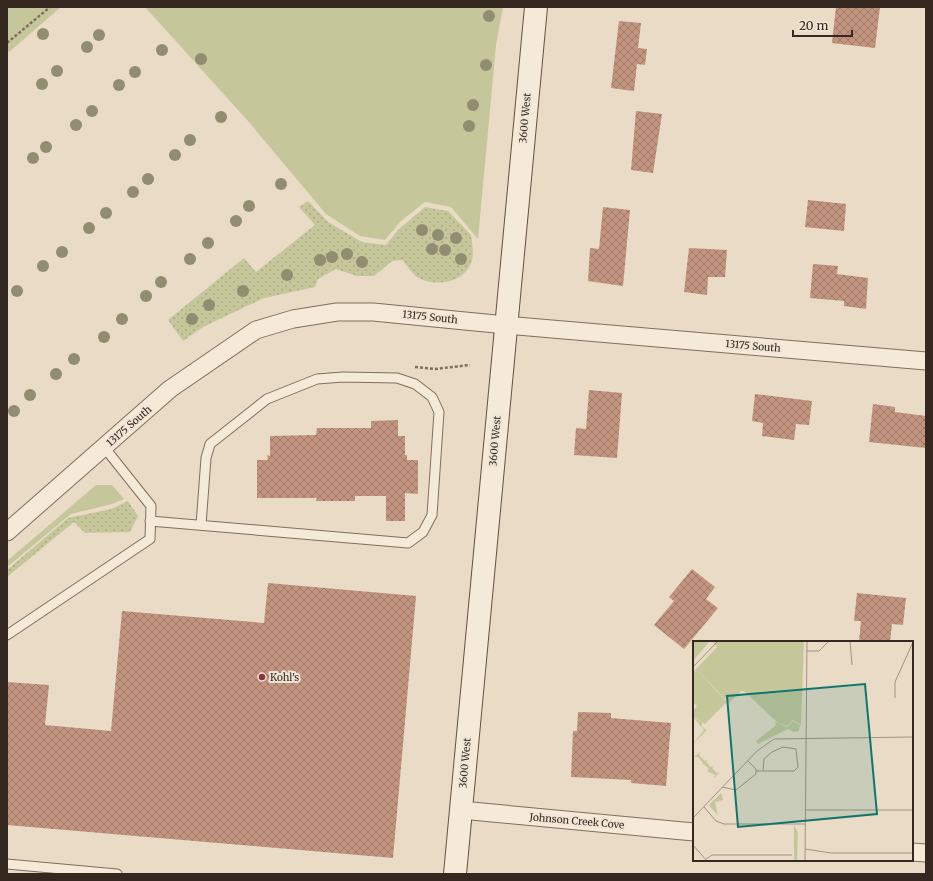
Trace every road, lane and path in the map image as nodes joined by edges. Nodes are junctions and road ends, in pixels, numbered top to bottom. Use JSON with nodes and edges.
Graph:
{"nodes":[{"id":1,"x":50,"y":7,"type":"edge"},
{"id":2,"x":536,"y":7,"type":"edge"},
{"id":3,"x":7,"y":43,"type":"edge"},
{"id":4,"x":506,"y":325,"type":"junction"},
{"id":5,"x":926,"y":361,"type":"edge"},
{"id":6,"x":470,"y":365,"type":"dead end"},
{"id":7,"x":413,"y":367,"type":"dead end"},
{"id":8,"x":104,"y":447,"type":"junction"},
{"id":9,"x":150,"y":521,"type":"junction"},
{"id":10,"x":200,"y":525,"type":"junction"},
{"id":11,"x":7,"y":532,"type":"edge"},
{"id":12,"x":7,"y":635,"type":"edge"},
{"id":13,"x":461,"y":810,"type":"junction"},
{"id":14,"x":693,"y":832,"type":"edge"},
{"id":15,"x":913,"y":852,"type":"edge"},
{"id":16,"x":926,"y":853,"type":"edge"},
{"id":17,"x":7,"y":864,"type":"edge"},
{"id":18,"x":117,"y":874,"type":"edge"},
{"id":19,"x":455,"y":874,"type":"edge"}],
"edges":[{"from":1,"to":3,"type":"path"},
{"from":2,"to":4,"type":"main road","name":"3600 West"},
{"from":4,"to":5,"type":"street","name":"13175 South"},
{"from":4,"to":8,"type":"street","name":"13175 South"},
{"from":4,"to":13,"type":"main road","name":"3600 West"},
{"from":6,"to":7,"type":"path"},
{"from":8,"to":9,"type":"lane"},
{"from":8,"to":11,"type":"street","name":"13175 South"},
{"from":9,"to":10,"type":"lane"},
{"from":9,"to":12,"type":"lane"},
{"from":10,"to":10,"type":"lane"},
{"from":13,"to":14,"type":"street","name":"Johnson Creek Cove"},
{"from":13,"to":19,"type":"main road","name":"3600 West"},
{"from":15,"to":16,"type":"street"},
{"from":17,"to":18,"type":"lane"}]}
